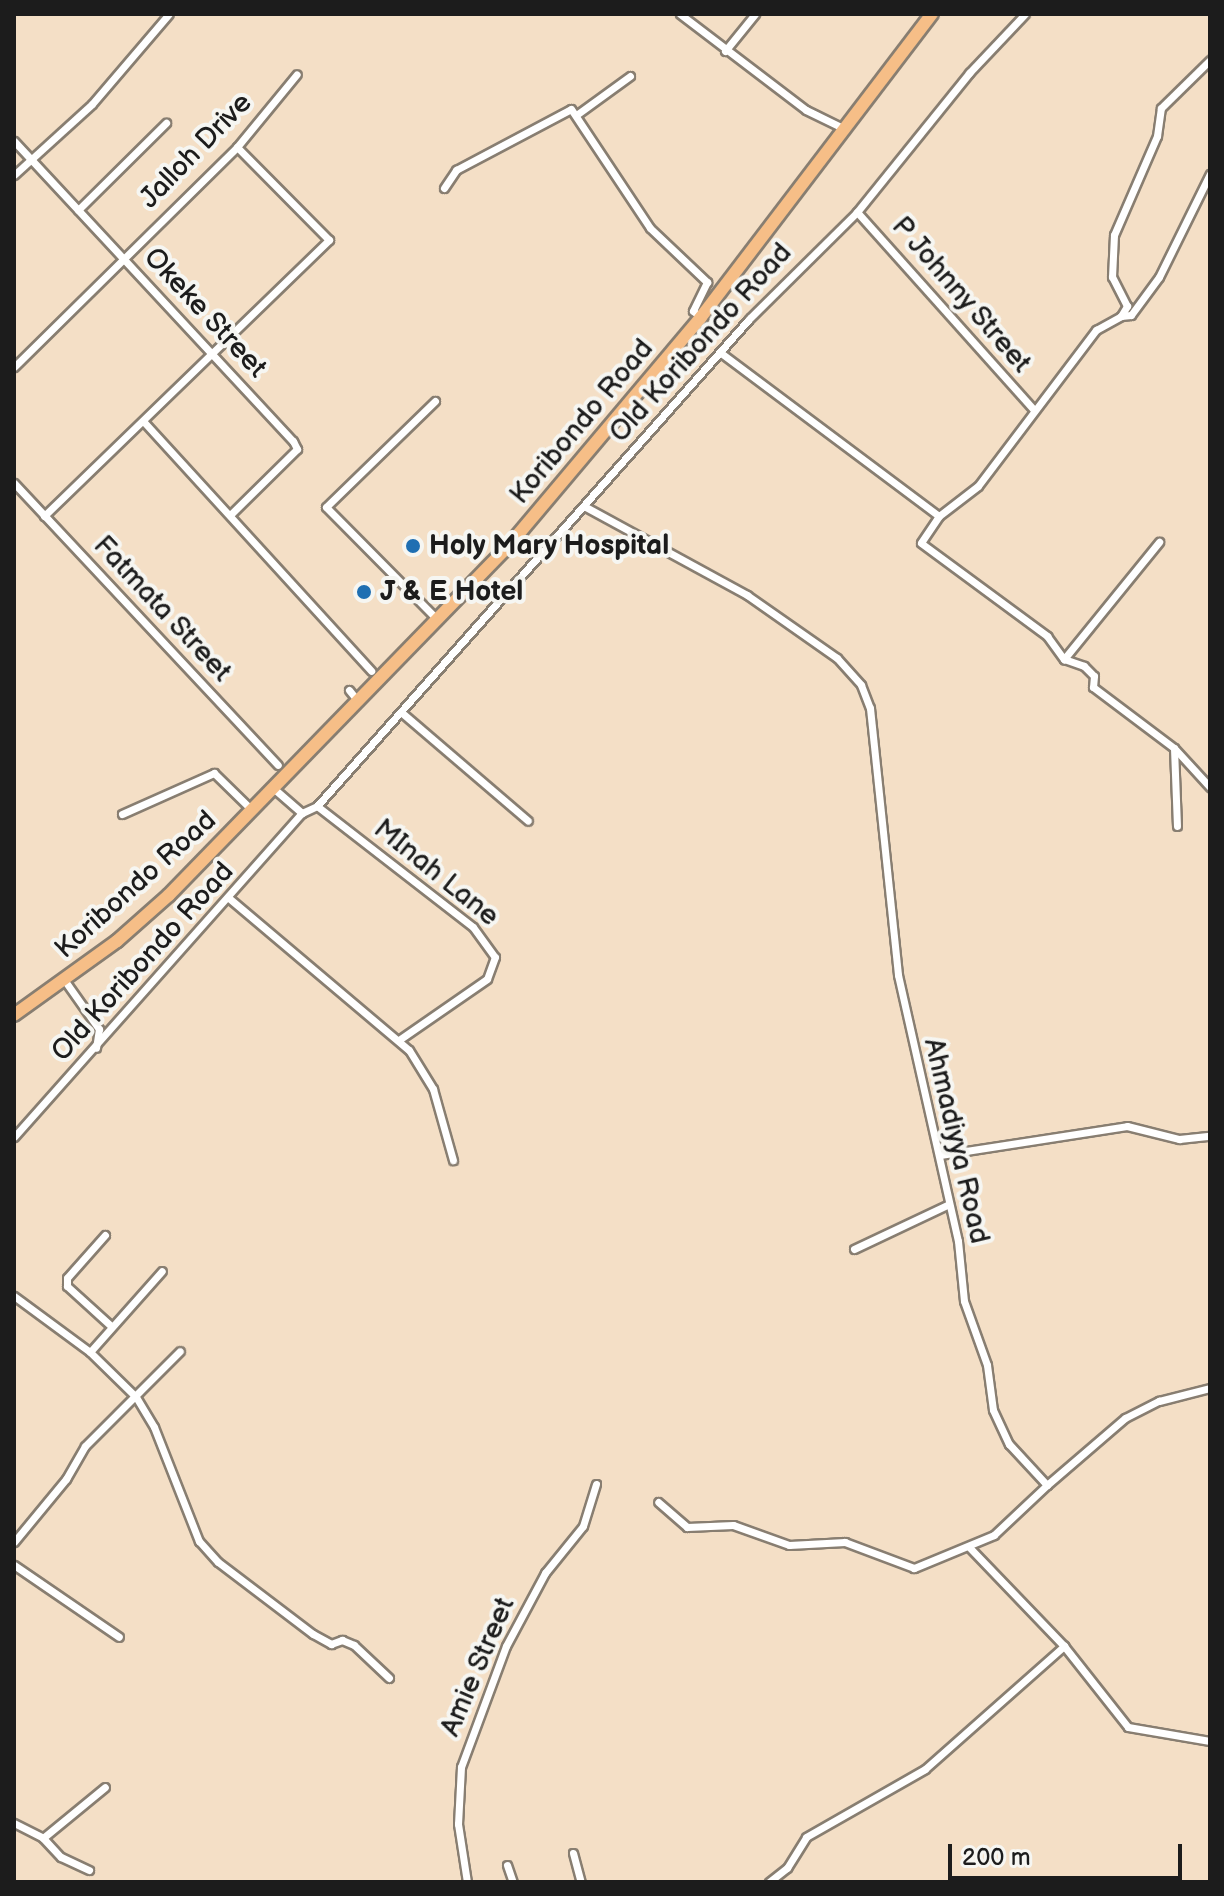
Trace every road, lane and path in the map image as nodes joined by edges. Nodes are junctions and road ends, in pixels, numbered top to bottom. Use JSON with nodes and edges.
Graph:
{"nodes":[{"id":1,"x":169,"y":14,"type":"edge"},
{"id":2,"x":680,"y":14,"type":"edge"},
{"id":3,"x":755,"y":14,"type":"edge"},
{"id":4,"x":932,"y":14,"type":"edge"},
{"id":5,"x":1025,"y":14,"type":"edge"},
{"id":6,"x":725,"y":51,"type":"junction"},
{"id":7,"x":1210,"y":60,"type":"edge"},
{"id":8,"x":297,"y":74,"type":"dead end"},
{"id":9,"x":630,"y":76,"type":"dead end"},
{"id":10,"x":579,"y":113,"type":"junction"},
{"id":11,"x":166,"y":123,"type":"dead end"},
{"id":12,"x":847,"y":130,"type":"junction"},
{"id":13,"x":14,"y":141,"type":"edge"},
{"id":14,"x":237,"y":147,"type":"junction"},
{"id":15,"x":30,"y":158,"type":"junction"},
{"id":16,"x":1210,"y":174,"type":"edge"},
{"id":17,"x":14,"y":175,"type":"edge"},
{"id":18,"x":444,"y":188,"type":"dead end"},
{"id":19,"x":78,"y":210,"type":"junction"},
{"id":20,"x":857,"y":212,"type":"junction"},
{"id":21,"x":123,"y":258,"type":"junction"},
{"id":22,"x":1121,"y":316,"type":"junction"},
{"id":23,"x":701,"y":317,"type":"junction"},
{"id":24,"x":721,"y":353,"type":"junction"},
{"id":25,"x":215,"y":355,"type":"junction"},
{"id":26,"x":14,"y":367,"type":"edge"},
{"id":27,"x":435,"y":401,"type":"dead end"},
{"id":28,"x":1032,"y":408,"type":"junction"},
{"id":29,"x":144,"y":422,"type":"junction"},
{"id":30,"x":14,"y":483,"type":"edge"},
{"id":31,"x":584,"y":506,"type":"junction"},
{"id":32,"x":231,"y":514,"type":"junction"},
{"id":33,"x":44,"y":516,"type":"junction"},
{"id":34,"x":939,"y":516,"type":"junction"},
{"id":35,"x":1159,"y":542,"type":"dead end"},
{"id":36,"x":438,"y":620,"type":"junction"},
{"id":37,"x":1064,"y":659,"type":"junction"},
{"id":38,"x":371,"y":671,"type":"dead end"},
{"id":39,"x":349,"y":690,"type":"dead end"},
{"id":40,"x":358,"y":701,"type":"junction"},
{"id":41,"x":401,"y":712,"type":"junction"},
{"id":42,"x":1174,"y":748,"type":"junction"},
{"id":43,"x":278,"y":765,"type":"dead end"},
{"id":44,"x":272,"y":787,"type":"junction"},
{"id":45,"x":1210,"y":787,"type":"edge"},
{"id":46,"x":317,"y":806,"type":"junction"},
{"id":47,"x":253,"y":811,"type":"junction"},
{"id":48,"x":302,"y":813,"type":"junction"},
{"id":49,"x":122,"y":814,"type":"dead end"},
{"id":50,"x":528,"y":821,"type":"dead end"},
{"id":51,"x":1177,"y":826,"type":"dead end"},
{"id":52,"x":230,"y":899,"type":"junction"},
{"id":53,"x":65,"y":981,"type":"junction"},
{"id":54,"x":14,"y":1015,"type":"edge"},
{"id":55,"x":399,"y":1040,"type":"junction"},
{"id":56,"x":93,"y":1054,"type":"junction"},
{"id":57,"x":1210,"y":1136,"type":"edge"},
{"id":58,"x":14,"y":1137,"type":"edge"},
{"id":59,"x":940,"y":1155,"type":"junction"},
{"id":60,"x":453,"y":1160,"type":"dead end"},
{"id":61,"x":949,"y":1204,"type":"junction"},
{"id":62,"x":105,"y":1235,"type":"dead end"},
{"id":63,"x":854,"y":1249,"type":"dead end"},
{"id":64,"x":162,"y":1271,"type":"dead end"},
{"id":65,"x":14,"y":1296,"type":"edge"},
{"id":66,"x":111,"y":1326,"type":"junction"},
{"id":67,"x":180,"y":1351,"type":"dead end"},
{"id":68,"x":90,"y":1352,"type":"junction"},
{"id":69,"x":1210,"y":1388,"type":"edge"},
{"id":70,"x":136,"y":1397,"type":"junction"},
{"id":71,"x":596,"y":1484,"type":"dead end"},
{"id":72,"x":1047,"y":1485,"type":"junction"},
{"id":73,"x":658,"y":1502,"type":"dead end"},
{"id":74,"x":14,"y":1542,"type":"edge"},
{"id":75,"x":970,"y":1548,"type":"junction"},
{"id":76,"x":14,"y":1565,"type":"edge"},
{"id":77,"x":119,"y":1637,"type":"dead end"},
{"id":78,"x":1064,"y":1646,"type":"junction"},
{"id":79,"x":389,"y":1678,"type":"dead end"},
{"id":80,"x":1210,"y":1741,"type":"edge"},
{"id":81,"x":105,"y":1787,"type":"dead end"},
{"id":82,"x":14,"y":1823,"type":"edge"},
{"id":83,"x":43,"y":1838,"type":"junction"},
{"id":84,"x":573,"y":1853,"type":"dead end"},
{"id":85,"x":507,"y":1865,"type":"dead end"},
{"id":86,"x":89,"y":1870,"type":"dead end"},
{"id":87,"x":467,"y":1882,"type":"edge"},
{"id":88,"x":513,"y":1882,"type":"edge"},
{"id":89,"x":581,"y":1882,"type":"edge"},
{"id":90,"x":769,"y":1882,"type":"edge"}],
"edges":[{"from":1,"to":15,"type":"street"},
{"from":2,"to":6,"type":"street"},
{"from":3,"to":6,"type":"street"},
{"from":4,"to":12,"type":"highway","name":"Koribondo Road"},
{"from":5,"to":20,"type":"street","name":"Old Koribondo Road"},
{"from":6,"to":12,"type":"street"},
{"from":7,"to":22,"type":"street"},
{"from":8,"to":14,"type":"street","name":"Jalloh Drive"},
{"from":9,"to":10,"type":"street"},
{"from":10,"to":18,"type":"street"},
{"from":10,"to":23,"type":"street"},
{"from":11,"to":19,"type":"street"},
{"from":12,"to":23,"type":"highway","name":"Koribondo Road"},
{"from":13,"to":15,"type":"street","name":"Okeke Street"},
{"from":14,"to":21,"type":"street","name":"Jalloh Drive"},
{"from":14,"to":25,"type":"street"},
{"from":15,"to":17,"type":"street"},
{"from":15,"to":19,"type":"street","name":"Okeke Street"},
{"from":16,"to":22,"type":"street"},
{"from":19,"to":21,"type":"street","name":"Okeke Street"},
{"from":20,"to":24,"type":"street","name":"Old Koribondo Road"},
{"from":20,"to":28,"type":"street","name":"P Johnny Street"},
{"from":21,"to":25,"type":"street","name":"Okeke Street"},
{"from":21,"to":26,"type":"street","name":"Jalloh Drive"},
{"from":22,"to":28,"type":"street"},
{"from":23,"to":36,"type":"highway","name":"Koribondo Road"},
{"from":24,"to":31,"type":"street","name":"Old Koribondo Road"},
{"from":24,"to":34,"type":"street"},
{"from":25,"to":29,"type":"street"},
{"from":25,"to":32,"type":"street","name":"Okeke Street"},
{"from":27,"to":36,"type":"street"},
{"from":28,"to":34,"type":"street"},
{"from":29,"to":32,"type":"street"},
{"from":29,"to":33,"type":"street"},
{"from":30,"to":33,"type":"street","name":"Fatmata Street"},
{"from":31,"to":41,"type":"street","name":"Old Koribondo Road"},
{"from":31,"to":59,"type":"street","name":"Ahmadiyya Road"},
{"from":32,"to":38,"type":"street"},
{"from":33,"to":43,"type":"street","name":"Fatmata Street"},
{"from":34,"to":37,"type":"street"},
{"from":35,"to":37,"type":"street"},
{"from":36,"to":40,"type":"highway","name":"Koribondo Road"},
{"from":37,"to":42,"type":"street"},
{"from":39,"to":40,"type":"street"},
{"from":40,"to":44,"type":"highway","name":"Koribondo Road"},
{"from":41,"to":46,"type":"street","name":"Old Koribondo Road"},
{"from":41,"to":50,"type":"street"},
{"from":42,"to":45,"type":"street"},
{"from":42,"to":51,"type":"street"},
{"from":44,"to":47,"type":"highway","name":"Koribondo Road"},
{"from":44,"to":48,"type":"street"},
{"from":46,"to":48,"type":"street","name":"Old Koribondo Road"},
{"from":46,"to":55,"type":"street","name":"MInah Lane"},
{"from":47,"to":49,"type":"street"},
{"from":47,"to":53,"type":"highway","name":"Koribondo Road"},
{"from":48,"to":52,"type":"street","name":"Old Koribondo Road"},
{"from":52,"to":55,"type":"street"},
{"from":52,"to":56,"type":"street","name":"Old Koribondo Road"},
{"from":53,"to":54,"type":"highway","name":"Koribondo Road"},
{"from":53,"to":56,"type":"street"},
{"from":55,"to":60,"type":"street"},
{"from":56,"to":58,"type":"street","name":"Old Koribondo Road"},
{"from":57,"to":59,"type":"street"},
{"from":59,"to":61,"type":"street","name":"Ahmadiyya Road"},
{"from":61,"to":63,"type":"street"},
{"from":61,"to":72,"type":"street","name":"Ahmadiyya Road"},
{"from":62,"to":66,"type":"street"},
{"from":64,"to":66,"type":"street"},
{"from":65,"to":68,"type":"street"},
{"from":66,"to":68,"type":"street"},
{"from":67,"to":70,"type":"street"},
{"from":68,"to":70,"type":"street"},
{"from":69,"to":72,"type":"street"},
{"from":70,"to":74,"type":"street"},
{"from":70,"to":79,"type":"street"},
{"from":71,"to":87,"type":"street","name":"Amie Street"},
{"from":72,"to":75,"type":"street"},
{"from":73,"to":75,"type":"street"},
{"from":75,"to":78,"type":"street"},
{"from":76,"to":77,"type":"street"},
{"from":78,"to":80,"type":"street"},
{"from":78,"to":90,"type":"street"},
{"from":81,"to":83,"type":"street"},
{"from":82,"to":83,"type":"street"},
{"from":83,"to":86,"type":"street"},
{"from":84,"to":89,"type":"street"},
{"from":85,"to":88,"type":"street"}]}
